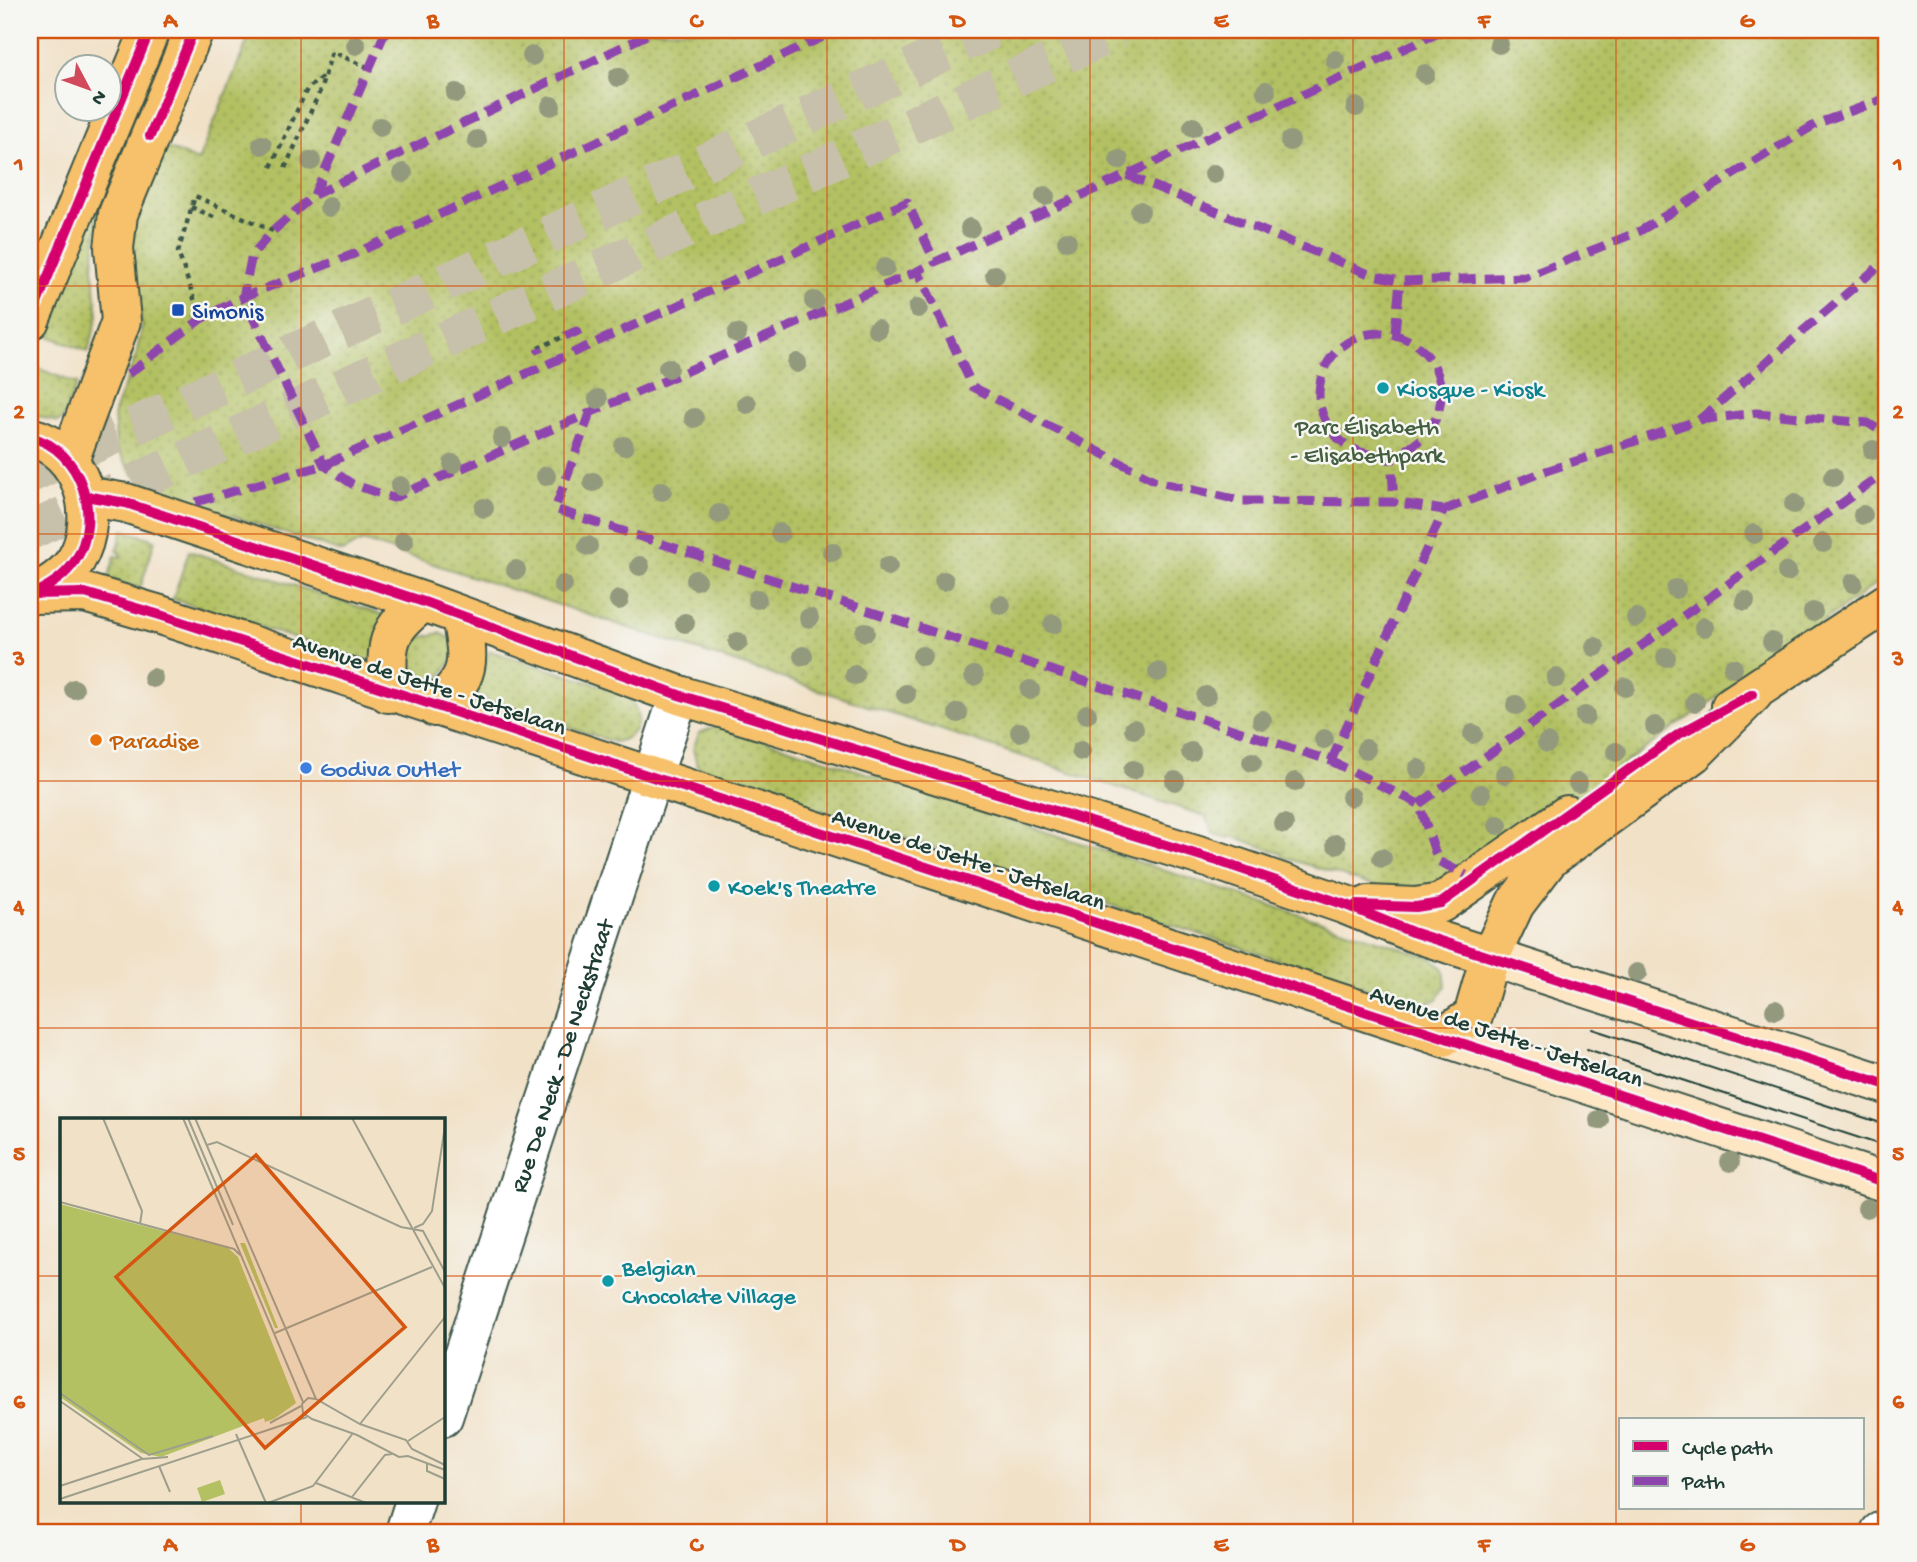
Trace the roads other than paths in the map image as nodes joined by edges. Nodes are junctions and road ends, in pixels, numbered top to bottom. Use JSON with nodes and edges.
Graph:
{"nodes":[{"id":1,"x":150,"y":30,"type":"edge"},
{"id":2,"x":194,"y":30,"type":"edge"},
{"id":3,"x":30,"y":320,"type":"edge"},
{"id":4,"x":30,"y":437,"type":"edge"},
{"id":5,"x":69,"y":461,"type":"junction"},
{"id":6,"x":85,"y":496,"type":"junction"},
{"id":7,"x":32,"y":595,"type":"edge"},
{"id":8,"x":424,"y":602,"type":"junction"},
{"id":9,"x":1887,"y":603,"type":"edge"},
{"id":10,"x":461,"y":617,"type":"junction"},
{"id":11,"x":388,"y":693,"type":"junction"},
{"id":12,"x":1753,"y":694,"type":"junction"},
{"id":13,"x":679,"y":695,"type":"junction"},
{"id":14,"x":435,"y":707,"type":"junction"},
{"id":15,"x":652,"y":777,"type":"junction"},
{"id":16,"x":1346,"y":905,"type":"junction"},
{"id":17,"x":1490,"y":957,"type":"junction"},
{"id":18,"x":1443,"y":1037,"type":"junction"},
{"id":19,"x":1887,"y":1085,"type":"edge"},
{"id":20,"x":1887,"y":1183,"type":"edge"},
{"id":21,"x":444,"y":1415,"type":"edge"},
{"id":22,"x":415,"y":1502,"type":"edge"},
{"id":23,"x":1887,"y":1529,"type":"edge"},
{"id":24,"x":405,"y":1532,"type":"edge"},
{"id":25,"x":1880,"y":1532,"type":"edge"}],
"edges":[{"from":1,"to":3,"type":"main road"},
{"from":2,"to":5,"type":"main road"},
{"from":4,"to":5,"type":"main road"},
{"from":5,"to":6,"type":"main road"},
{"from":6,"to":7,"type":"main road"},
{"from":6,"to":8,"type":"main road"},
{"from":7,"to":11,"type":"main road","name":"Avenue de Jette - Jetselaan"},
{"from":8,"to":10,"type":"main road"},
{"from":8,"to":11,"type":"main road","name":"Avenue de Jette - Jetselaan"},
{"from":9,"to":12,"type":"main road"},
{"from":10,"to":13,"type":"main road"},
{"from":10,"to":14,"type":"main road","name":"Avenue de Jette - Jetselaan"},
{"from":11,"to":14,"type":"main road","name":"Avenue de Jette - Jetselaan"},
{"from":12,"to":16,"type":"main road"},
{"from":12,"to":17,"type":"main road"},
{"from":13,"to":15,"type":"street","name":"Rue De Neck - De Neckstraat"},
{"from":13,"to":16,"type":"main road"},
{"from":14,"to":15,"type":"main road","name":"Avenue de Jette - Jetselaan"},
{"from":15,"to":18,"type":"main road","name":"Avenue de Jette - Jetselaan"},
{"from":15,"to":21,"type":"street","name":"Rue De Neck - De Neckstraat"},
{"from":16,"to":17,"type":"main road"},
{"from":17,"to":18,"type":"main road"},
{"from":17,"to":19,"type":"main road"},
{"from":18,"to":20,"type":"main road","name":"Avenue de Jette - Jetselaan"},
{"from":22,"to":24,"type":"street"},
{"from":23,"to":25,"type":"street"}]}
